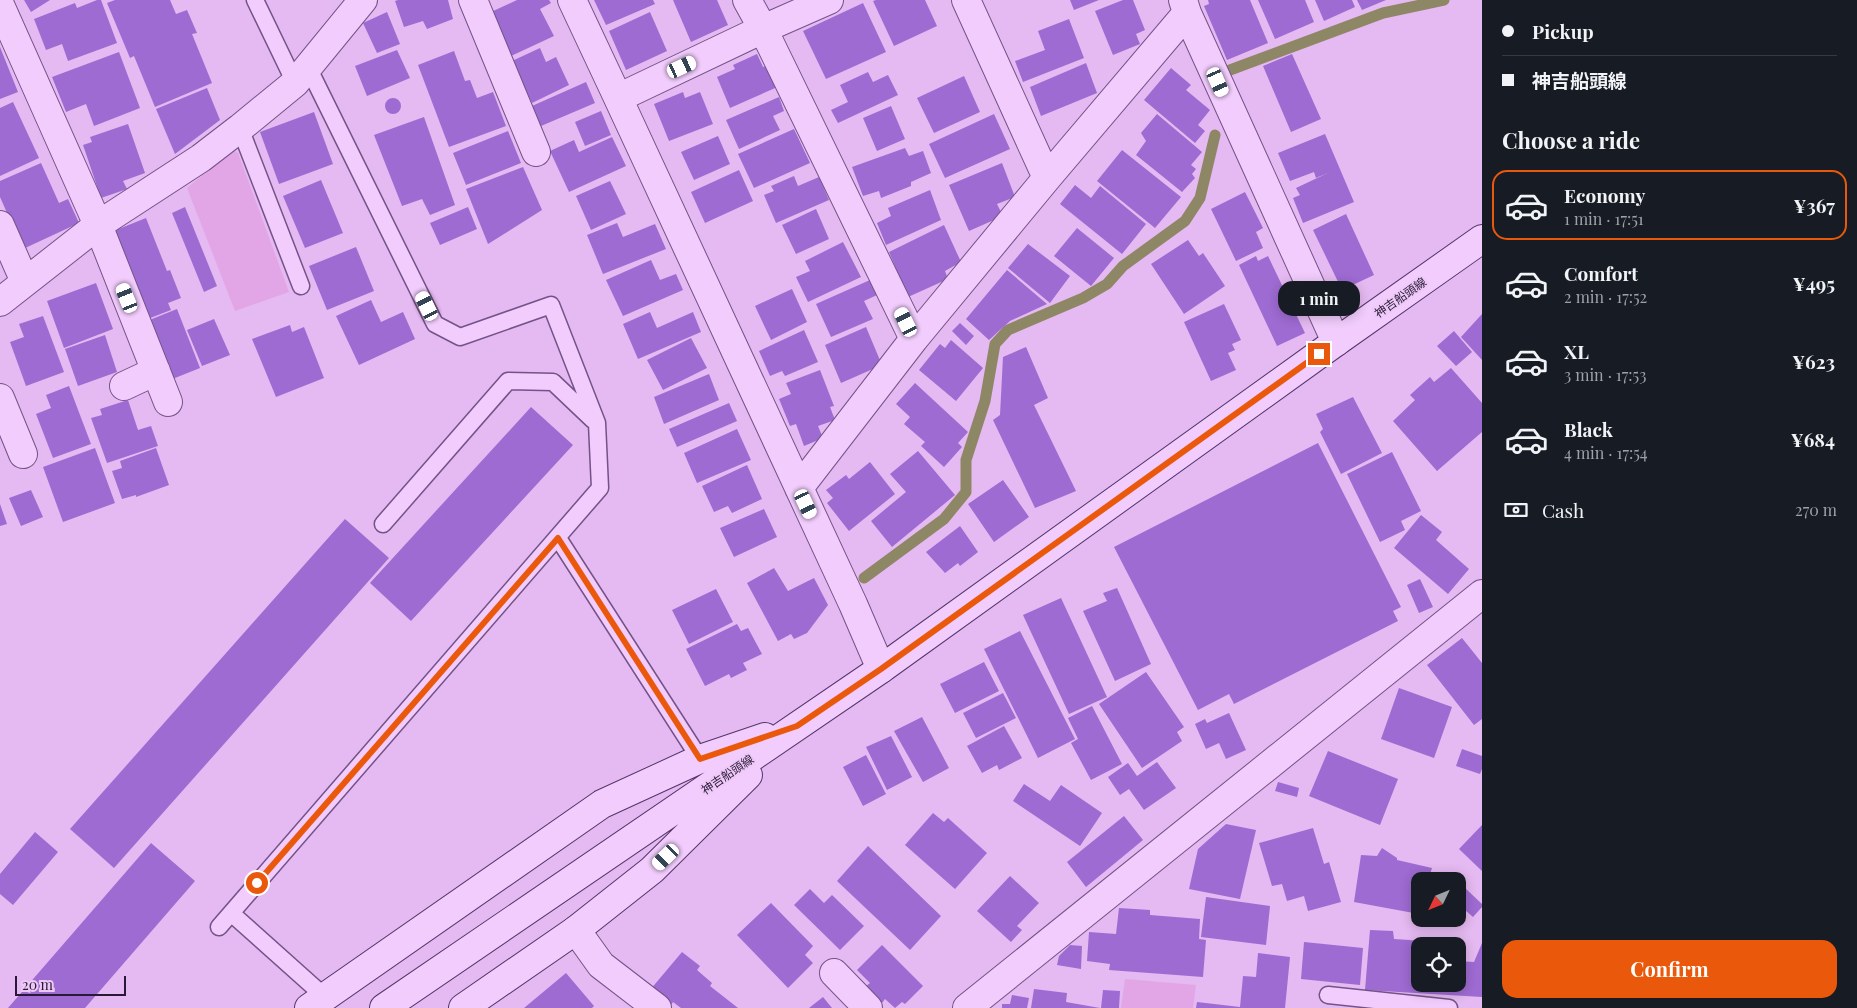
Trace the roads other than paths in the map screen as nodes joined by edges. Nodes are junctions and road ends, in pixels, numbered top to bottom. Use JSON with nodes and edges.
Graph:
{"nodes":[{"id":1,"x":255,"y":0,"type":"edge"},
{"id":2,"x":364,"y":0,"type":"edge"},
{"id":3,"x":474,"y":0,"type":"edge"},
{"id":4,"x":572,"y":0,"type":"edge"},
{"id":5,"x":747,"y":0,"type":"edge"},
{"id":6,"x":829,"y":0,"type":"edge"},
{"id":7,"x":966,"y":0,"type":"edge"},
{"id":8,"x":0,"y":6,"type":"edge"},
{"id":9,"x":1185,"y":6,"type":"edge"},
{"id":10,"x":764,"y":29,"type":"junction"},
{"id":11,"x":301,"y":75,"type":"junction"},
{"id":12,"x":618,"y":98,"type":"junction"},
{"id":13,"x":240,"y":128,"type":"junction"},
{"id":14,"x":536,"y":152,"type":"dead end"},
{"id":15,"x":1047,"y":178,"type":"junction"},
{"id":16,"x":0,"y":225,"type":"edge"},
{"id":17,"x":98,"y":225,"type":"junction"},
{"id":18,"x":1482,"y":239,"type":"edge"},
{"id":19,"x":25,"y":282,"type":"junction"},
{"id":20,"x":301,"y":286,"type":"dead end"},
{"id":21,"x":0,"y":302,"type":"edge"},
{"id":22,"x":914,"y":339,"type":"junction"},
{"id":23,"x":1336,"y":342,"type":"junction"},
{"id":24,"x":156,"y":371,"type":"junction"},
{"id":25,"x":124,"y":386,"type":"dead end"},
{"id":26,"x":0,"y":398,"type":"edge"},
{"id":27,"x":168,"y":402,"type":"dead end"},
{"id":28,"x":597,"y":423,"type":"junction"},
{"id":29,"x":23,"y":454,"type":"dead end"},
{"id":30,"x":799,"y":488,"type":"junction"},
{"id":31,"x":384,"y":524,"type":"dead end"},
{"id":32,"x":558,"y":538,"type":"junction"},
{"id":33,"x":1482,"y":594,"type":"edge"},
{"id":34,"x":881,"y":669,"type":"junction"},
{"id":35,"x":797,"y":726,"type":"junction"},
{"id":36,"x":700,"y":759,"type":"junction"},
{"id":37,"x":231,"y":913,"type":"junction"},
{"id":38,"x":219,"y":927,"type":"dead end"},
{"id":39,"x":576,"y":930,"type":"junction"},
{"id":40,"x":834,"y":972,"type":"dead end"},
{"id":41,"x":1328,"y":994,"type":"dead end"},
{"id":42,"x":317,"y":1003,"type":"edge"},
{"id":43,"x":384,"y":1008,"type":"edge"},
{"id":44,"x":463,"y":1008,"type":"edge"},
{"id":45,"x":657,"y":1008,"type":"edge"},
{"id":46,"x":868,"y":1008,"type":"edge"},
{"id":47,"x":967,"y":1008,"type":"edge"},
{"id":48,"x":1449,"y":1008,"type":"edge"}],
"edges":[{"from":1,"to":11,"type":"lane"},
{"from":2,"to":11,"type":"street"},
{"from":3,"to":14,"type":"street"},
{"from":4,"to":12,"type":"street"},
{"from":5,"to":10,"type":"street"},
{"from":6,"to":10,"type":"street"},
{"from":7,"to":15,"type":"street"},
{"from":8,"to":17,"type":"street"},
{"from":9,"to":15,"type":"street"},
{"from":9,"to":23,"type":"street"},
{"from":10,"to":12,"type":"street"},
{"from":10,"to":22,"type":"street"},
{"from":11,"to":13,"type":"street"},
{"from":11,"to":28,"type":"lane"},
{"from":12,"to":30,"type":"street"},
{"from":13,"to":17,"type":"street"},
{"from":13,"to":20,"type":"lane"},
{"from":15,"to":22,"type":"street"},
{"from":16,"to":19,"type":"street"},
{"from":17,"to":19,"type":"street"},
{"from":17,"to":24,"type":"street"},
{"from":18,"to":23,"type":"street","name":"神吉船頭線"},
{"from":19,"to":21,"type":"street"},
{"from":22,"to":30,"type":"street"},
{"from":23,"to":34,"type":"street","name":"神吉船頭線"},
{"from":24,"to":25,"type":"street"},
{"from":24,"to":27,"type":"street"},
{"from":26,"to":29,"type":"street"},
{"from":28,"to":31,"type":"lane"},
{"from":28,"to":32,"type":"lane"},
{"from":30,"to":34,"type":"street"},
{"from":32,"to":36,"type":"lane"},
{"from":32,"to":37,"type":"lane"},
{"from":33,"to":47,"type":"street"},
{"from":34,"to":35,"type":"street","name":"神吉船頭線"},
{"from":35,"to":36,"type":"street"},
{"from":35,"to":39,"type":"street"},
{"from":35,"to":43,"type":"street","name":"神吉船頭線"},
{"from":36,"to":42,"type":"street"},
{"from":37,"to":38,"type":"lane"},
{"from":37,"to":42,"type":"lane"},
{"from":39,"to":44,"type":"street"},
{"from":39,"to":45,"type":"street"},
{"from":40,"to":46,"type":"street"},
{"from":41,"to":48,"type":"lane"}]}
